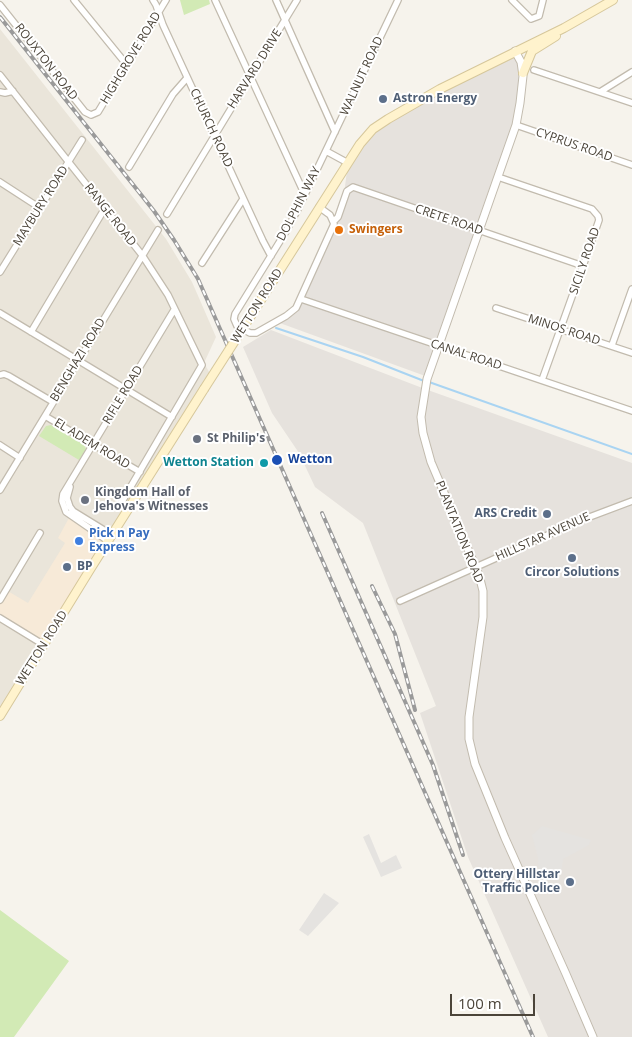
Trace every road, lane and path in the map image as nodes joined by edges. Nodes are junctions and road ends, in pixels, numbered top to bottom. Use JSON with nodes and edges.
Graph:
{"nodes":[{"id":1,"x":74,"y":0,"type":"edge"},
{"id":2,"x":153,"y":0,"type":"edge"},
{"id":3,"x":166,"y":0,"type":"edge"},
{"id":4,"x":215,"y":0,"type":"edge"},
{"id":5,"x":276,"y":0,"type":"edge"},
{"id":6,"x":297,"y":0,"type":"edge"},
{"id":7,"x":388,"y":0,"type":"edge"},
{"id":8,"x":512,"y":0,"type":"edge"},
{"id":9,"x":543,"y":0,"type":"edge"},
{"id":10,"x":609,"y":1,"type":"edge"},
{"id":11,"x":397,"y":2,"type":"edge"},
{"id":12,"x":0,"y":5,"type":"edge"},
{"id":13,"x":159,"y":11,"type":"junction"},
{"id":14,"x":285,"y":21,"type":"junction"},
{"id":15,"x":564,"y":28,"type":"junction"},
{"id":16,"x":515,"y":51,"type":"junction"},
{"id":17,"x":127,"y":65,"type":"junction"},
{"id":18,"x":534,"y":70,"type":"dead end"},
{"id":19,"x":632,"y":72,"type":"edge"},
{"id":20,"x":523,"y":73,"type":"junction"},
{"id":21,"x":0,"y":75,"type":"edge"},
{"id":22,"x":250,"y":77,"type":"junction"},
{"id":23,"x":188,"y":78,"type":"junction"},
{"id":24,"x":12,"y":91,"type":"junction"},
{"id":25,"x":0,"y":92,"type":"edge"},
{"id":26,"x":600,"y":92,"type":"junction"},
{"id":27,"x":632,"y":103,"type":"edge"},
{"id":28,"x":94,"y":115,"type":"joint"},
{"id":29,"x":516,"y":125,"type":"junction"},
{"id":30,"x":335,"y":132,"type":"junction"},
{"id":31,"x":214,"y":136,"type":"junction"},
{"id":32,"x":82,"y":140,"type":"dead end"},
{"id":33,"x":326,"y":151,"type":"junction"},
{"id":34,"x":68,"y":162,"type":"junction"},
{"id":35,"x":348,"y":162,"type":"junction"},
{"id":36,"x":632,"y":166,"type":"edge"},
{"id":37,"x":129,"y":167,"type":"dead end"},
{"id":38,"x":498,"y":177,"type":"junction"},
{"id":39,"x":0,"y":182,"type":"edge"},
{"id":40,"x":305,"y":194,"type":"junction"},
{"id":41,"x":243,"y":199,"type":"junction"},
{"id":42,"x":319,"y":207,"type":"junction"},
{"id":43,"x":40,"y":208,"type":"junction"},
{"id":44,"x":105,"y":208,"type":"junction"},
{"id":45,"x":167,"y":214,"type":"dead end"},
{"id":46,"x":334,"y":221,"type":"junction"},
{"id":47,"x":158,"y":230,"type":"dead end"},
{"id":48,"x":479,"y":231,"type":"junction"},
{"id":49,"x":142,"y":255,"type":"junction"},
{"id":50,"x":271,"y":256,"type":"junction"},
{"id":51,"x":202,"y":263,"type":"dead end"},
{"id":52,"x":583,"y":266,"type":"junction"},
{"id":53,"x":0,"y":272,"type":"edge"},
{"id":54,"x":632,"y":289,"type":"edge"},
{"id":55,"x":301,"y":299,"type":"junction"},
{"id":56,"x":496,"y":308,"type":"dead end"},
{"id":57,"x":174,"y":310,"type":"junction"},
{"id":58,"x":0,"y":313,"type":"edge"},
{"id":59,"x":560,"y":330,"type":"junction"},
{"id":60,"x":31,"y":332,"type":"junction"},
{"id":61,"x":439,"y":345,"type":"junction"},
{"id":62,"x":612,"y":346,"type":"junction"},
{"id":63,"x":632,"y":353,"type":"edge"},
{"id":64,"x":78,"y":360,"type":"junction"},
{"id":65,"x":1,"y":375,"type":"edge"},
{"id":66,"x":542,"y":380,"type":"junction"},
{"id":67,"x":127,"y":389,"type":"junction"},
{"id":68,"x":53,"y":402,"type":"junction"},
{"id":69,"x":632,"y":411,"type":"edge"},
{"id":70,"x":45,"y":416,"type":"junction"},
{"id":71,"x":172,"y":417,"type":"junction"},
{"id":72,"x":0,"y":445,"type":"edge"},
{"id":73,"x":93,"y":446,"type":"junction"},
{"id":74,"x":20,"y":458,"type":"junction"},
{"id":75,"x":140,"y":472,"type":"junction"},
{"id":76,"x":0,"y":490,"type":"edge"},
{"id":77,"x":632,"y":501,"type":"edge"},
{"id":78,"x":120,"y":505,"type":"dead end"},
{"id":79,"x":40,"y":533,"type":"dead end"},
{"id":80,"x":110,"y":538,"type":"junction"},
{"id":81,"x":475,"y":568,"type":"junction"},
{"id":82,"x":0,"y":600,"type":"edge"},
{"id":83,"x":400,"y":602,"type":"dead end"},
{"id":84,"x":0,"y":618,"type":"edge"},
{"id":85,"x":44,"y":645,"type":"junction"},
{"id":86,"x":0,"y":716,"type":"edge"},
{"id":87,"x":593,"y":1037,"type":"edge"}],
"edges":[{"from":1,"to":17,"type":"street"},
{"from":2,"to":13,"type":"street","name":"CHURCH ROAD"},
{"from":3,"to":13,"type":"street","name":"HIGHGROVE ROAD"},
{"from":4,"to":22,"type":"street"},
{"from":5,"to":14,"type":"street"},
{"from":6,"to":14,"type":"street","name":"HARVARD DRIVE"},
{"from":7,"to":11,"type":"street"},
{"from":8,"to":9,"type":"street"},
{"from":10,"to":15,"type":"main road","name":"WETTON ROAD"},
{"from":11,"to":30,"type":"street","name":"WALNUT ROAD"},
{"from":12,"to":28,"type":"street","name":"ROUXTON ROAD"},
{"from":13,"to":17,"type":"street","name":"HIGHGROVE ROAD"},
{"from":13,"to":23,"type":"street","name":"CHURCH ROAD"},
{"from":14,"to":22,"type":"street","name":"HARVARD DRIVE"},
{"from":14,"to":30,"type":"street"},
{"from":15,"to":16,"type":"main road","name":"WETTON ROAD"},
{"from":15,"to":20,"type":"main road"},
{"from":16,"to":20,"type":"street","name":"PLANTATION ROAD"},
{"from":16,"to":35,"type":"main road","name":"WETTON ROAD"},
{"from":17,"to":28,"type":"street","name":"HIGHGROVE ROAD"},
{"from":18,"to":26,"type":"street"},
{"from":19,"to":26,"type":"street"},
{"from":20,"to":29,"type":"street","name":"PLANTATION ROAD"},
{"from":21,"to":24,"type":"street","name":"RANGE ROAD"},
{"from":22,"to":31,"type":"street","name":"HARVARD DRIVE"},
{"from":22,"to":40,"type":"street"},
{"from":23,"to":31,"type":"street","name":"CHURCH ROAD"},
{"from":23,"to":37,"type":"street"},
{"from":24,"to":25,"type":"street"},
{"from":24,"to":34,"type":"street","name":"RANGE ROAD"},
{"from":26,"to":27,"type":"street"},
{"from":29,"to":36,"type":"street","name":"CYPRUS ROAD"},
{"from":29,"to":38,"type":"street","name":"PLANTATION ROAD"},
{"from":30,"to":33,"type":"street","name":"WALNUT ROAD"},
{"from":31,"to":41,"type":"street","name":"CHURCH ROAD"},
{"from":31,"to":45,"type":"street","name":"HARVARD DRIVE"},
{"from":32,"to":34,"type":"street","name":"MAYBURY ROAD"},
{"from":33,"to":35,"type":"street","name":"DOLPHIN WAY"},
{"from":33,"to":40,"type":"street","name":"DOLPHIN WAY"},
{"from":34,"to":43,"type":"street","name":"MAYBURY ROAD"},
{"from":34,"to":44,"type":"street","name":"RANGE ROAD"},
{"from":35,"to":42,"type":"main road","name":"WETTON ROAD"},
{"from":38,"to":48,"type":"street","name":"PLANTATION ROAD"},
{"from":38,"to":52,"type":"street","name":"SICILY ROAD"},
{"from":39,"to":43,"type":"street"},
{"from":40,"to":50,"type":"street","name":"DOLPHIN WAY"},
{"from":41,"to":50,"type":"street","name":"CHURCH ROAD"},
{"from":41,"to":51,"type":"street"},
{"from":42,"to":46,"type":"street","name":"DOLPHIN WAY"},
{"from":42,"to":80,"type":"main road","name":"WETTON ROAD","bridge":true},
{"from":43,"to":53,"type":"street","name":"MAYBURY ROAD"},
{"from":44,"to":49,"type":"street","name":"RANGE ROAD"},
{"from":44,"to":60,"type":"street"},
{"from":46,"to":48,"type":"street","name":"CRETE ROAD"},
{"from":46,"to":55,"type":"street","name":"DOLPHIN WAY"},
{"from":47,"to":49,"type":"street","name":"BENGHAZI ROAD"},
{"from":48,"to":52,"type":"street","name":"CRETE ROAD"},
{"from":48,"to":61,"type":"street","name":"PLANTATION ROAD"},
{"from":49,"to":57,"type":"street","name":"RANGE ROAD"},
{"from":49,"to":64,"type":"street","name":"BENGHAZI ROAD"},
{"from":50,"to":55,"type":"street","name":"DOLPHIN WAY"},
{"from":52,"to":59,"type":"street","name":"SICILY ROAD"},
{"from":54,"to":62,"type":"street"},
{"from":55,"to":61,"type":"street","name":"CANAL ROAD"},
{"from":56,"to":59,"type":"street","name":"MINOS ROAD"},
{"from":57,"to":67,"type":"street","name":"RIFLE ROAD"},
{"from":57,"to":71,"type":"street","name":"RANGE ROAD"},
{"from":58,"to":60,"type":"street"},
{"from":59,"to":62,"type":"street","name":"MINOS ROAD"},
{"from":59,"to":66,"type":"street","name":"SICILY ROAD"},
{"from":60,"to":64,"type":"street"},
{"from":61,"to":66,"type":"street","name":"CANAL ROAD"},
{"from":61,"to":81,"type":"street","name":"PLANTATION ROAD"},
{"from":62,"to":63,"type":"street","name":"MINOS ROAD"},
{"from":64,"to":67,"type":"street"},
{"from":64,"to":68,"type":"street","name":"BENGHAZI ROAD"},
{"from":65,"to":68,"type":"street"},
{"from":66,"to":69,"type":"street","name":"CANAL ROAD"},
{"from":67,"to":71,"type":"street"},
{"from":67,"to":73,"type":"street","name":"RIFLE ROAD"},
{"from":68,"to":70,"type":"street","name":"BENGHAZI ROAD"},
{"from":70,"to":73,"type":"street","name":"EL ADEM ROAD"},
{"from":70,"to":74,"type":"street","name":"BENGHAZI ROAD"},
{"from":71,"to":75,"type":"street"},
{"from":72,"to":74,"type":"street"},
{"from":73,"to":75,"type":"street","name":"EL ADEM ROAD"},
{"from":73,"to":80,"type":"street","name":"RIFLE ROAD"},
{"from":74,"to":76,"type":"street","name":"BENGHAZI ROAD"},
{"from":75,"to":78,"type":"street"},
{"from":77,"to":81,"type":"street","name":"HILLSTAR AVENUE"},
{"from":79,"to":82,"type":"street"},
{"from":80,"to":85,"type":"main road","name":"WETTON ROAD"},
{"from":81,"to":83,"type":"street","name":"HILLSTAR AVENUE"},
{"from":81,"to":87,"type":"street","name":"PLANTATION ROAD"},
{"from":84,"to":85,"type":"street"},
{"from":85,"to":86,"type":"main road","name":"WETTON ROAD"}]}
